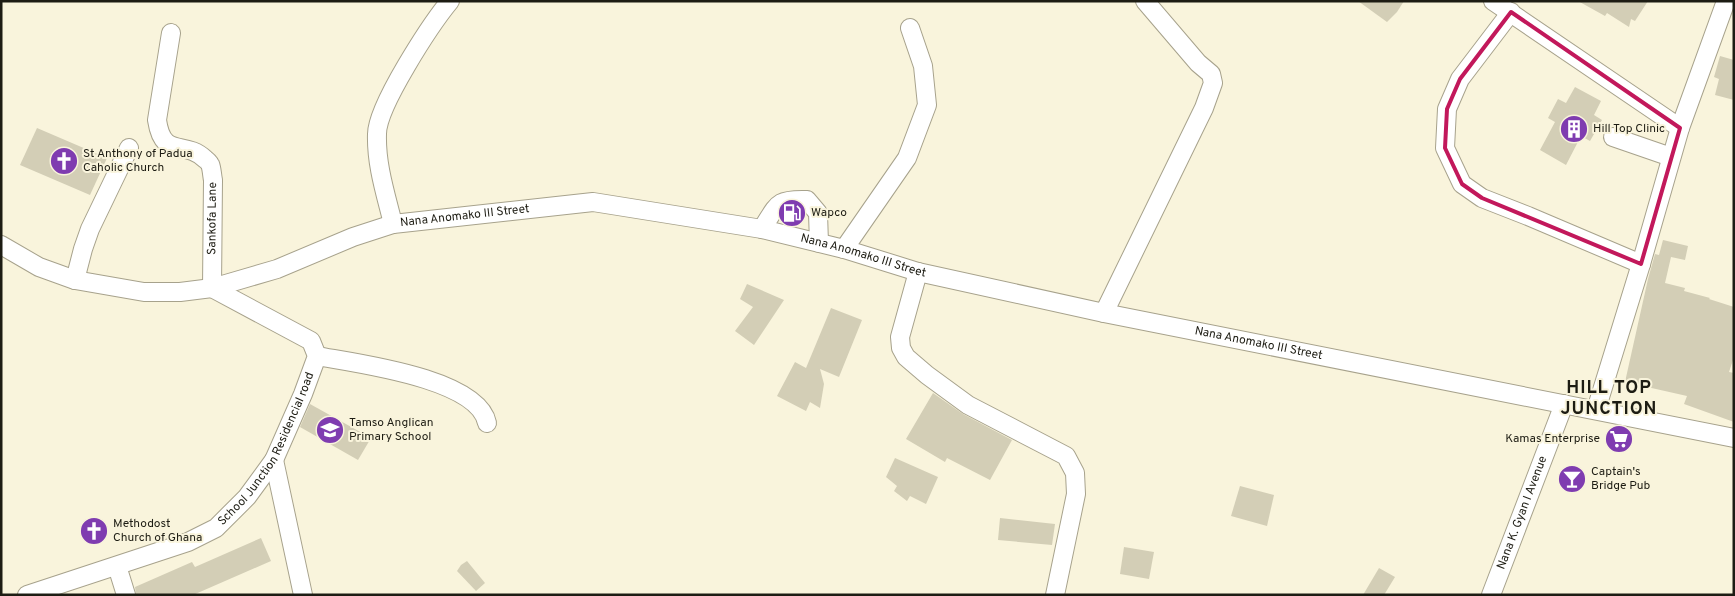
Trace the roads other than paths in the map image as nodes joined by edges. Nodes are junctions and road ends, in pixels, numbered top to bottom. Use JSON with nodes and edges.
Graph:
{"nodes":[{"id":1,"x":450,"y":1,"type":"edge"},
{"id":2,"x":1145,"y":1,"type":"edge"},
{"id":3,"x":1494,"y":1,"type":"edge"},
{"id":4,"x":1726,"y":1,"type":"edge"},
{"id":5,"x":1511,"y":12,"type":"junction"},
{"id":6,"x":910,"y":28,"type":"dead end"},
{"id":7,"x":172,"y":34,"type":"dead end"},
{"id":8,"x":1680,"y":128,"type":"junction"},
{"id":9,"x":1612,"y":137,"type":"dead end"},
{"id":10,"x":129,"y":148,"type":"dead end"},
{"id":11,"x":1672,"y":157,"type":"junction"},
{"id":12,"x":393,"y":224,"type":"junction"},
{"id":13,"x":762,"y":229,"type":"junction"},
{"id":14,"x":820,"y":243,"type":"junction"},
{"id":15,"x":1,"y":245,"type":"edge"},
{"id":16,"x":844,"y":249,"type":"junction"},
{"id":17,"x":1641,"y":264,"type":"junction"},
{"id":18,"x":918,"y":272,"type":"junction"},
{"id":19,"x":75,"y":280,"type":"junction"},
{"id":20,"x":212,"y":288,"type":"junction"},
{"id":21,"x":1104,"y":313,"type":"junction"},
{"id":22,"x":317,"y":356,"type":"junction"},
{"id":23,"x":1564,"y":404,"type":"junction"},
{"id":24,"x":1596,"y":410,"type":"junction"},
{"id":25,"x":487,"y":422,"type":"dead end"},
{"id":26,"x":1734,"y":438,"type":"edge"},
{"id":27,"x":274,"y":460,"type":"junction"},
{"id":28,"x":117,"y":566,"type":"junction"},
{"id":29,"x":27,"y":595,"type":"edge"},
{"id":30,"x":126,"y":595,"type":"edge"},
{"id":31,"x":303,"y":595,"type":"edge"},
{"id":32,"x":1055,"y":595,"type":"edge"},
{"id":33,"x":1491,"y":595,"type":"edge"}],
"edges":[{"from":1,"to":12,"type":"street"},
{"from":2,"to":21,"type":"street"},
{"from":3,"to":5,"type":"street"},
{"from":4,"to":8,"type":"street"},
{"from":5,"to":8,"type":"street"},
{"from":5,"to":17,"type":"street"},
{"from":6,"to":16,"type":"street"},
{"from":7,"to":20,"type":"street","name":"Sankofa Lane"},
{"from":8,"to":11,"type":"street"},
{"from":9,"to":11,"type":"street"},
{"from":10,"to":19,"type":"street"},
{"from":11,"to":17,"type":"street"},
{"from":12,"to":13,"type":"street","name":"Nana Anomako III Street"},
{"from":12,"to":20,"type":"street","name":"Nana Anomako III Street"},
{"from":13,"to":14,"type":"street","name":"Nana Anomako III Street"},
{"from":13,"to":14,"type":"street"},
{"from":14,"to":16,"type":"street","name":"Nana Anomako III Street"},
{"from":15,"to":19,"type":"street","name":"Nana Anomako III Street"},
{"from":16,"to":18,"type":"street","name":"Nana Anomako III Street"},
{"from":17,"to":24,"type":"street"},
{"from":18,"to":21,"type":"street","name":"Nana Anomako III Street"},
{"from":18,"to":32,"type":"street"},
{"from":19,"to":20,"type":"street","name":"Nana Anomako III Street"},
{"from":20,"to":22,"type":"street","name":"School Junction Residencial road"},
{"from":21,"to":23,"type":"street","name":"Nana Anomako III Street"},
{"from":22,"to":25,"type":"street"},
{"from":22,"to":27,"type":"street","name":"School Junction Residencial road"},
{"from":23,"to":24,"type":"street","name":"Nana Anomako III Street"},
{"from":23,"to":33,"type":"street","name":"Nana K. Gyan I Avenue"},
{"from":24,"to":26,"type":"street","name":"Nana Anomako III Street"},
{"from":27,"to":28,"type":"street","name":"School Junction Residencial road"},
{"from":27,"to":31,"type":"street"},
{"from":28,"to":29,"type":"street","name":"School Junction Residencial road"},
{"from":28,"to":30,"type":"street"}]}
